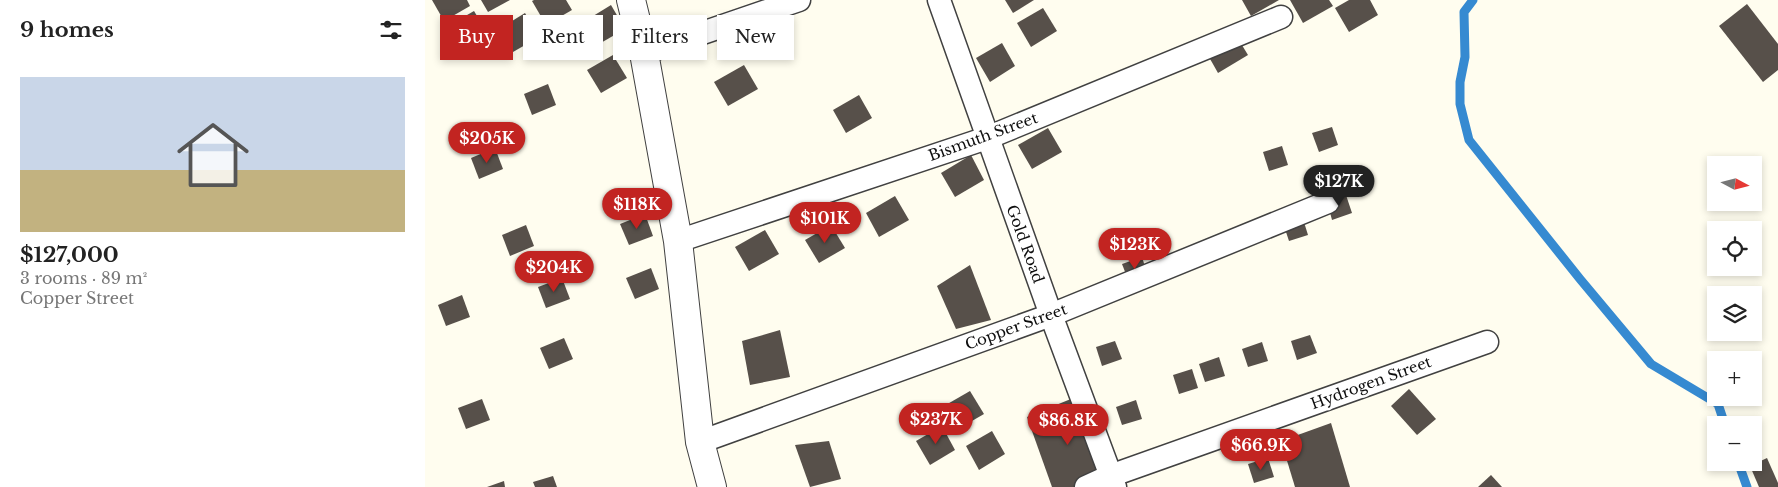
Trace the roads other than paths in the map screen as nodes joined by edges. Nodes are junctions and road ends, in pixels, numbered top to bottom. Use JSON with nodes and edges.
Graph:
{"nodes":[{"id":1,"x":631,"y":0,"type":"edge"},
{"id":2,"x":799,"y":0,"type":"edge"},
{"id":3,"x":939,"y":0,"type":"edge"},
{"id":4,"x":635,"y":15,"type":"edge"},
{"id":5,"x":1281,"y":17,"type":"dead end"},
{"id":6,"x":707,"y":31,"type":"edge"},
{"id":7,"x":645,"y":60,"type":"edge"},
{"id":8,"x":987,"y":138,"type":"junction"},
{"id":9,"x":1328,"y":202,"type":"dead end"},
{"id":10,"x":678,"y":241,"type":"junction"},
{"id":11,"x":1051,"y":315,"type":"junction"},
{"id":12,"x":1487,"y":342,"type":"dead end"},
{"id":13,"x":700,"y":442,"type":"junction"},
{"id":14,"x":1112,"y":481,"type":"edge"},
{"id":15,"x":712,"y":487,"type":"edge"},
{"id":16,"x":1085,"y":487,"type":"edge"}],
"edges":[{"from":1,"to":4,"type":"street"},
{"from":2,"to":6,"type":"street"},
{"from":3,"to":8,"type":"street","name":"Gold Road"},
{"from":5,"to":8,"type":"street","name":"Bismuth Street"},
{"from":7,"to":10,"type":"street"},
{"from":8,"to":10,"type":"street","name":"Bismuth Street"},
{"from":8,"to":11,"type":"street","name":"Gold Road"},
{"from":9,"to":11,"type":"street","name":"Copper Street"},
{"from":10,"to":13,"type":"street"},
{"from":11,"to":13,"type":"street","name":"Copper Street"},
{"from":11,"to":14,"type":"street","name":"Gold Road"},
{"from":12,"to":14,"type":"street","name":"Hydrogen Street"},
{"from":13,"to":15,"type":"street"},
{"from":14,"to":16,"type":"street","name":"Hydrogen Street"}]}
